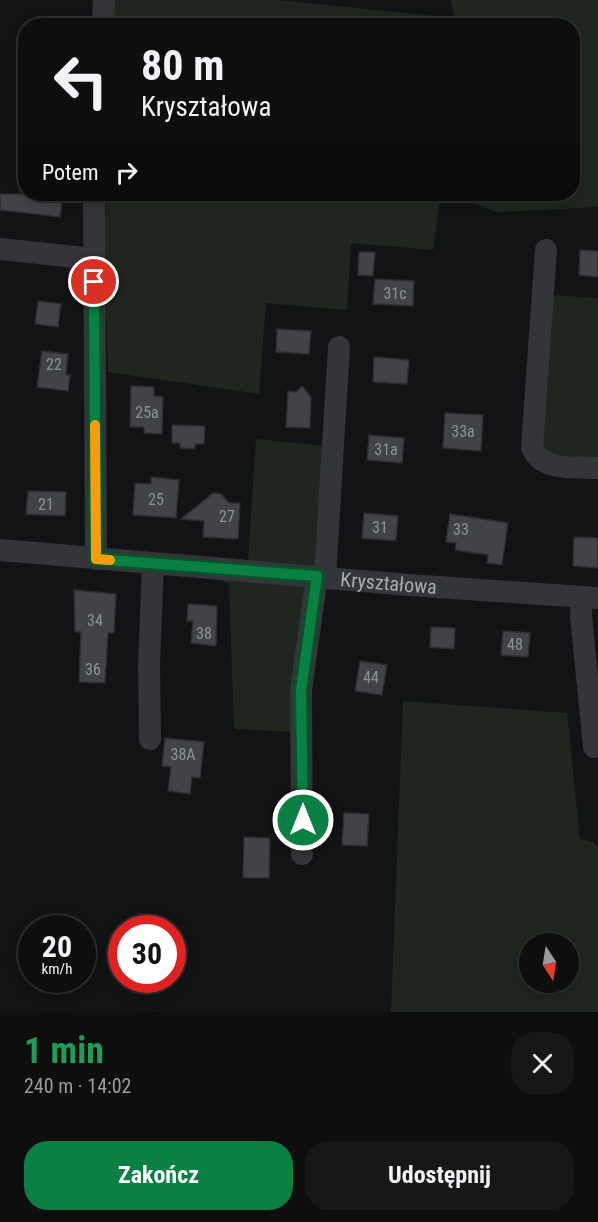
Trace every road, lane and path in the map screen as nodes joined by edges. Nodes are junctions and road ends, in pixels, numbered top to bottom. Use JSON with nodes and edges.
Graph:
{"nodes":[{"id":1,"x":104,"y":0,"type":"edge"},
{"id":2,"x":103,"y":18,"type":"edge"},
{"id":3,"x":94,"y":201,"type":"edge"},
{"id":4,"x":0,"y":249,"type":"edge"},
{"id":5,"x":546,"y":250,"type":"dead end"},
{"id":6,"x":94,"y":259,"type":"junction"},
{"id":7,"x":339,"y":347,"type":"dead end"},
{"id":8,"x":598,"y":468,"type":"edge"},
{"id":9,"x":0,"y":550,"type":"edge"},
{"id":10,"x":96,"y":559,"type":"junction"},
{"id":11,"x":153,"y":564,"type":"junction"},
{"id":12,"x":321,"y":577,"type":"junction"},
{"id":13,"x":590,"y":597,"type":"edge"},
{"id":14,"x":150,"y":739,"type":"dead end"},
{"id":15,"x":594,"y":747,"type":"dead end"},
{"id":16,"x":302,"y":854,"type":"dead end"}],
"edges":[{"from":1,"to":2,"type":"street"},
{"from":3,"to":6,"type":"street"},
{"from":4,"to":6,"type":"street"},
{"from":5,"to":8,"type":"street"},
{"from":6,"to":10,"type":"street"},
{"from":7,"to":12,"type":"street"},
{"from":9,"to":10,"type":"street","name":"Kryształowa"},
{"from":10,"to":11,"type":"street","name":"Kryształowa"},
{"from":11,"to":12,"type":"street","name":"Kryształowa"},
{"from":11,"to":14,"type":"street"},
{"from":12,"to":13,"type":"street","name":"Kryształowa"},
{"from":12,"to":16,"type":"street"},
{"from":13,"to":15,"type":"street"}]}
